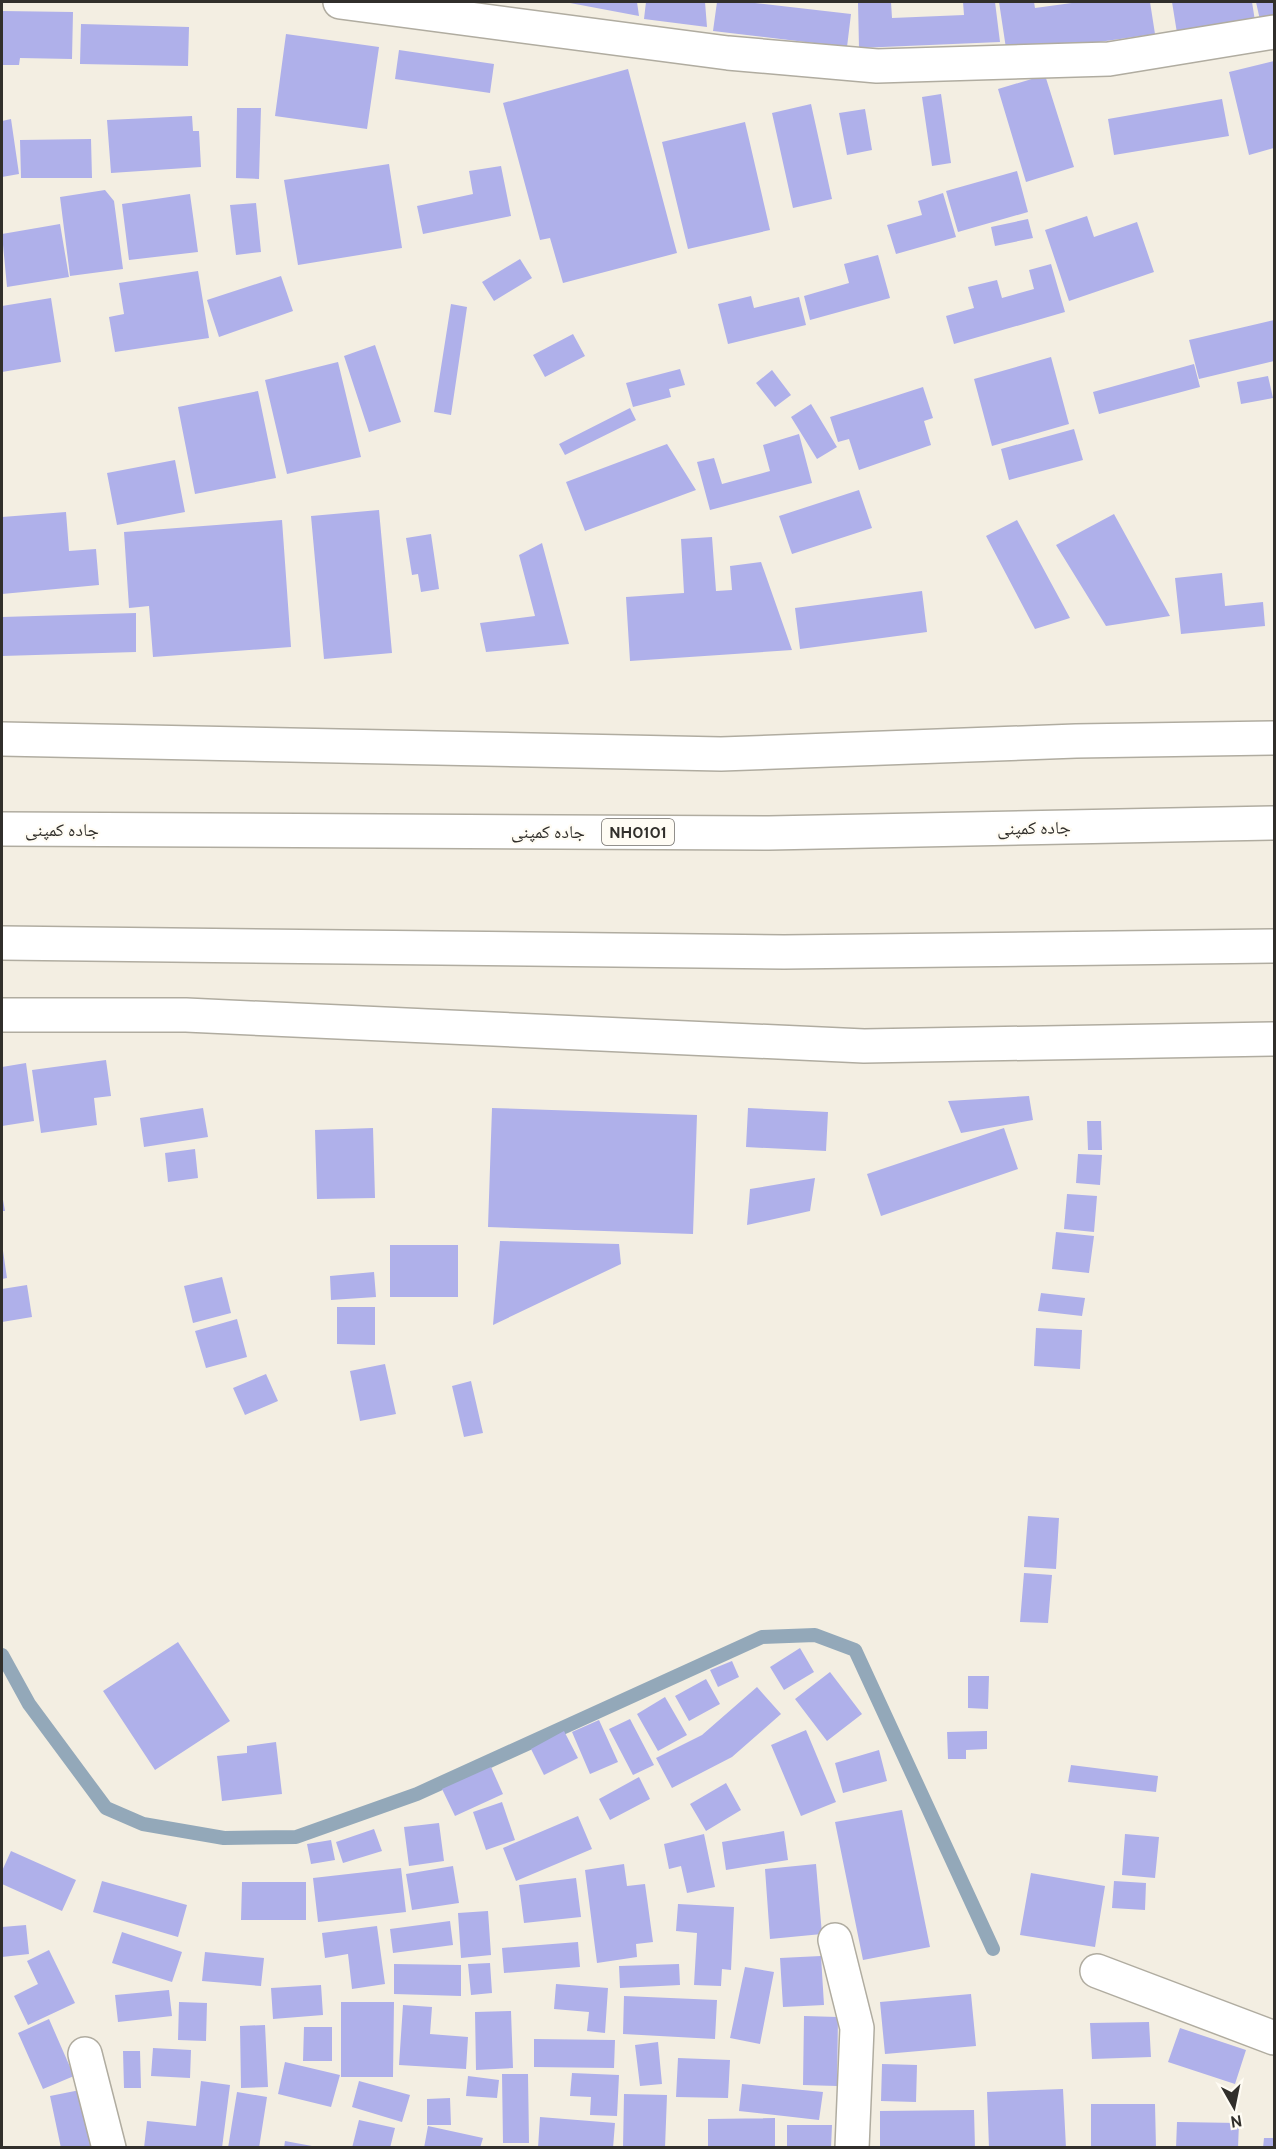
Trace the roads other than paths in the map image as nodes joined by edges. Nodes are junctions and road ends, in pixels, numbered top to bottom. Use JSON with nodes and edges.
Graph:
{"nodes":[{"id":1,"x":340,"y":2,"type":"edge"},
{"id":2,"x":1275,"y":32,"type":"edge"},
{"id":3,"x":1275,"y":738,"type":"edge"},
{"id":4,"x":2,"y":740,"type":"edge"},
{"id":5,"x":1275,"y":823,"type":"edge"},
{"id":6,"x":2,"y":829,"type":"edge"},
{"id":7,"x":2,"y":943,"type":"edge"},
{"id":8,"x":1275,"y":946,"type":"edge"},
{"id":9,"x":2,"y":1015,"type":"edge"},
{"id":10,"x":1275,"y":1039,"type":"edge"},
{"id":11,"x":835,"y":1940,"type":"dead end"},
{"id":12,"x":1097,"y":1971,"type":"dead end"},
{"id":13,"x":1275,"y":2038,"type":"edge"},
{"id":14,"x":85,"y":2054,"type":"dead end"},
{"id":15,"x":109,"y":2148,"type":"edge"},
{"id":16,"x":852,"y":2148,"type":"edge"}],
"edges":[{"from":1,"to":2,"type":"main road"},
{"from":3,"to":4,"type":"main road"},
{"from":5,"to":6,"type":"main road","name":"جاده کمپنی","number":"NH0101"},
{"from":7,"to":8,"type":"main road"},
{"from":9,"to":10,"type":"main road"},
{"from":11,"to":16,"type":"main road"},
{"from":12,"to":13,"type":"main road"},
{"from":14,"to":15,"type":"main road"}]}
